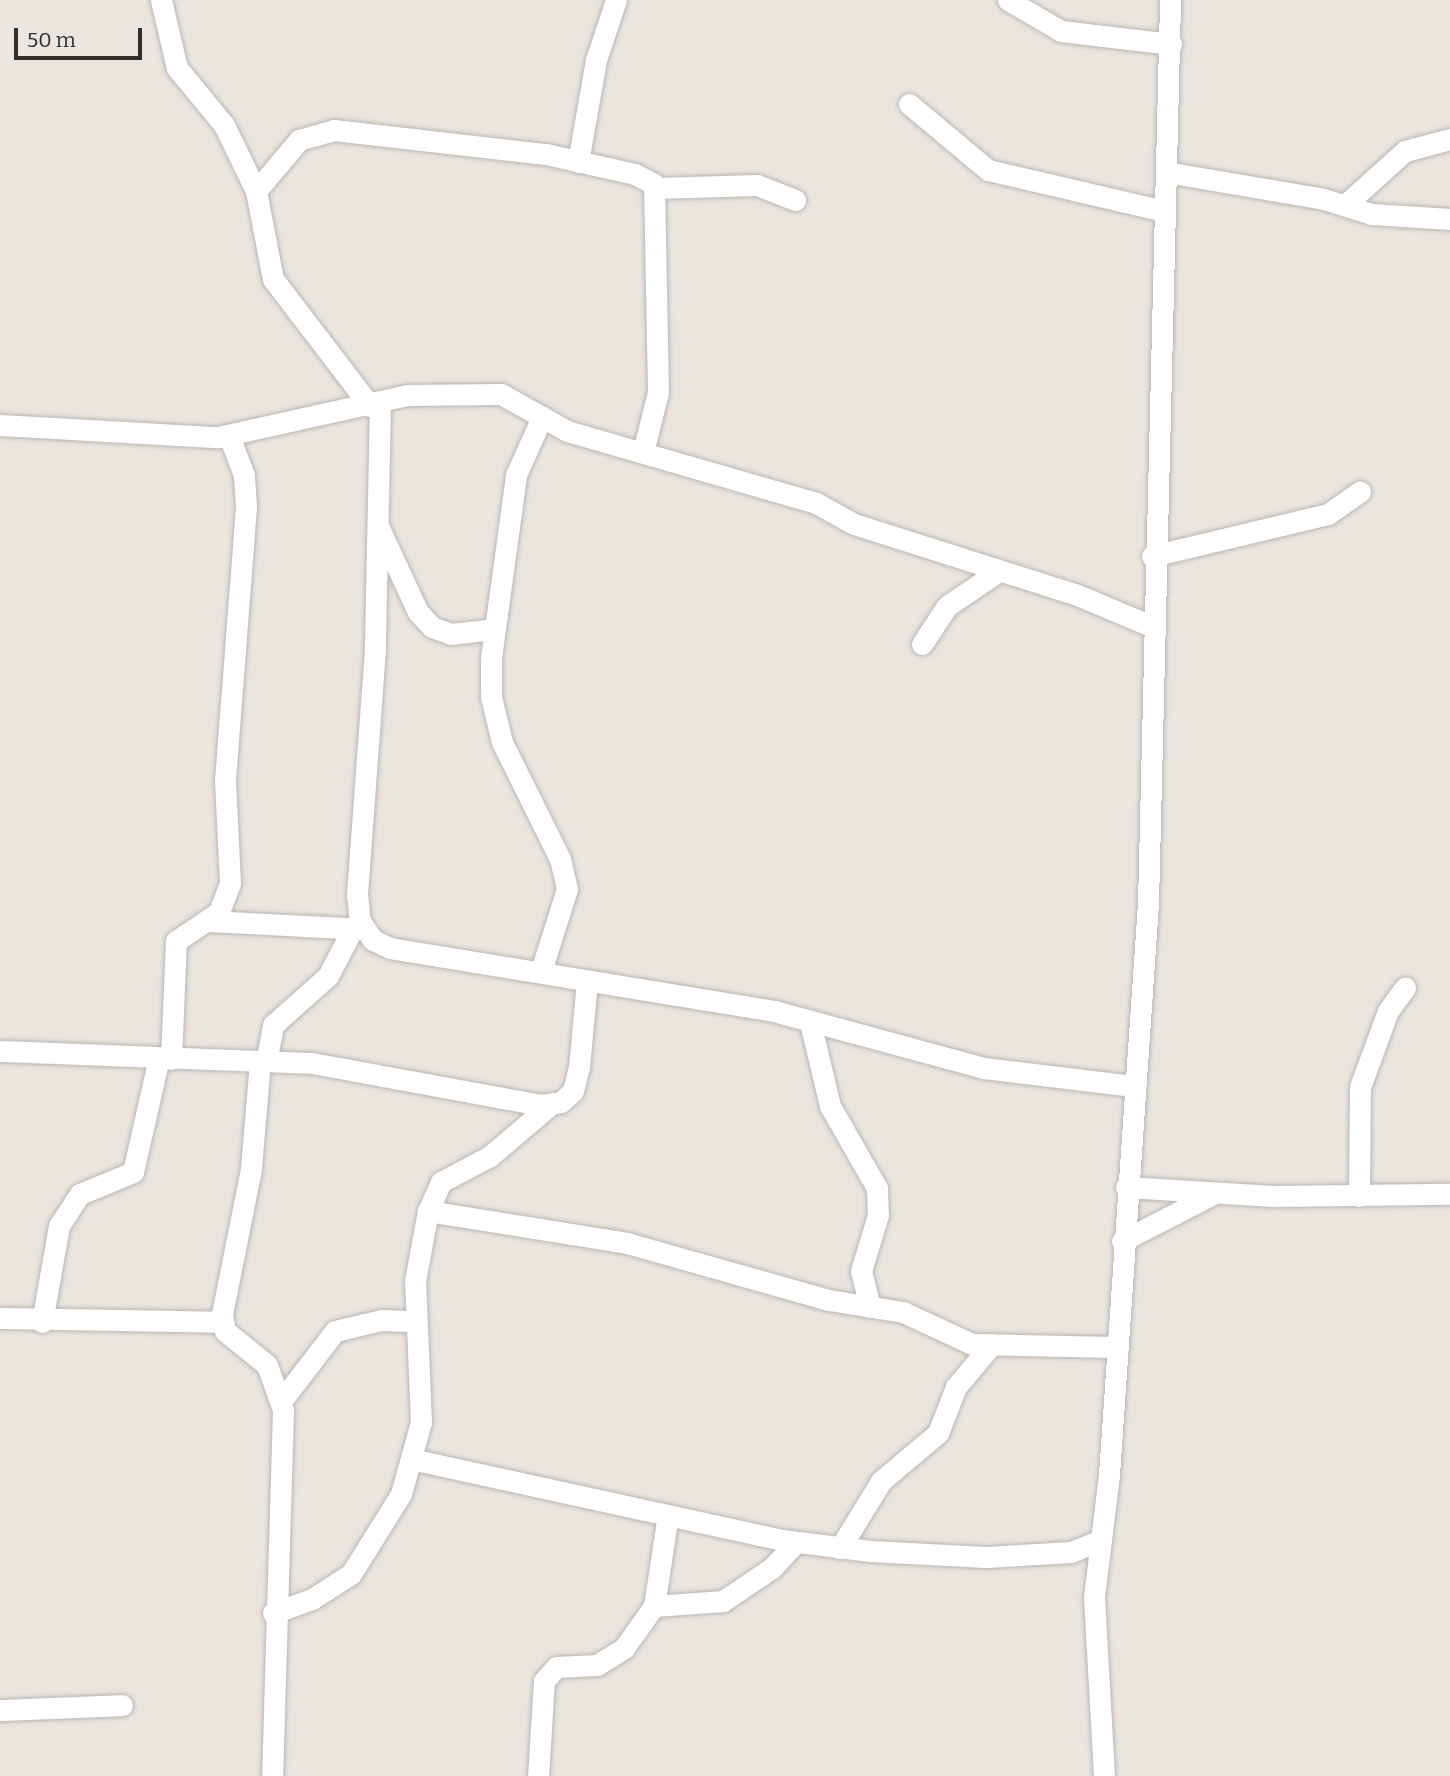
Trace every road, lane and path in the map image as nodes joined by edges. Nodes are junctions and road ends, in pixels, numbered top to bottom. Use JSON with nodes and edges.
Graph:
{"nodes":[{"id":1,"x":161,"y":0,"type":"edge"},
{"id":2,"x":616,"y":0,"type":"edge"},
{"id":3,"x":1008,"y":0,"type":"edge"},
{"id":4,"x":1170,"y":0,"type":"edge"},
{"id":5,"x":1171,"y":44,"type":"junction"},
{"id":6,"x":909,"y":104,"type":"dead end"},
{"id":7,"x":1450,"y":139,"type":"edge"},
{"id":8,"x":578,"y":162,"type":"junction"},
{"id":9,"x":1166,"y":172,"type":"junction"},
{"id":10,"x":655,"y":188,"type":"junction"},
{"id":11,"x":256,"y":191,"type":"junction"},
{"id":12,"x":795,"y":200,"type":"dead end"},
{"id":13,"x":1345,"y":205,"type":"junction"},
{"id":14,"x":1164,"y":211,"type":"junction"},
{"id":15,"x":1450,"y":219,"type":"edge"},
{"id":16,"x":375,"y":404,"type":"junction"},
{"id":17,"x":542,"y":416,"type":"junction"},
{"id":18,"x":0,"y":425,"type":"edge"},
{"id":19,"x":229,"y":436,"type":"junction"},
{"id":20,"x":643,"y":453,"type":"junction"},
{"id":21,"x":1360,"y":492,"type":"dead end"},
{"id":22,"x":377,"y":524,"type":"junction"},
{"id":23,"x":1152,"y":556,"type":"junction"},
{"id":24,"x":996,"y":573,"type":"junction"},
{"id":25,"x":1151,"y":599,"type":"junction"},
{"id":26,"x":1119,"y":610,"type":"junction"},
{"id":27,"x":1151,"y":626,"type":"junction"},
{"id":28,"x":495,"y":629,"type":"junction"},
{"id":29,"x":922,"y":644,"type":"dead end"},
{"id":30,"x":210,"y":921,"type":"junction"},
{"id":31,"x":358,"y":928,"type":"junction"},
{"id":32,"x":541,"y":971,"type":"junction"},
{"id":33,"x":587,"y":980,"type":"junction"},
{"id":34,"x":1405,"y":988,"type":"dead end"},
{"id":35,"x":810,"y":1022,"type":"junction"},
{"id":36,"x":0,"y":1051,"type":"edge"},
{"id":37,"x":165,"y":1058,"type":"junction"},
{"id":38,"x":263,"y":1061,"type":"junction"},
{"id":39,"x":1133,"y":1086,"type":"junction"},
{"id":40,"x":551,"y":1104,"type":"junction"},
{"id":41,"x":1126,"y":1187,"type":"junction"},
{"id":42,"x":1213,"y":1194,"type":"junction"},
{"id":43,"x":1450,"y":1194,"type":"edge"},
{"id":44,"x":1359,"y":1196,"type":"junction"},
{"id":45,"x":428,"y":1210,"type":"junction"},
{"id":46,"x":1122,"y":1241,"type":"junction"},
{"id":47,"x":415,"y":1286,"type":"junction"},
{"id":48,"x":870,"y":1307,"type":"junction"},
{"id":49,"x":0,"y":1318,"type":"edge"},
{"id":50,"x":381,"y":1320,"type":"junction"},
{"id":51,"x":415,"y":1321,"type":"junction"},
{"id":52,"x":42,"y":1322,"type":"junction"},
{"id":53,"x":223,"y":1322,"type":"junction"},
{"id":54,"x":992,"y":1345,"type":"junction"},
{"id":55,"x":1114,"y":1347,"type":"junction"},
{"id":56,"x":282,"y":1400,"type":"junction"},
{"id":57,"x":411,"y":1459,"type":"junction"},
{"id":58,"x":668,"y":1515,"type":"junction"},
{"id":59,"x":796,"y":1542,"type":"junction"},
{"id":60,"x":1096,"y":1542,"type":"junction"},
{"id":61,"x":840,"y":1548,"type":"junction"},
{"id":62,"x":654,"y":1606,"type":"junction"},
{"id":63,"x":273,"y":1613,"type":"junction"},
{"id":64,"x":122,"y":1705,"type":"dead end"},
{"id":65,"x":0,"y":1710,"type":"edge"},
{"id":66,"x":272,"y":1776,"type":"edge"},
{"id":67,"x":538,"y":1776,"type":"edge"},
{"id":68,"x":1104,"y":1776,"type":"edge"}],
"edges":[{"from":1,"to":11,"type":"street"},
{"from":2,"to":8,"type":"street"},
{"from":3,"to":5,"type":"street"},
{"from":4,"to":5,"type":"street"},
{"from":5,"to":9,"type":"street"},
{"from":6,"to":14,"type":"street"},
{"from":7,"to":13,"type":"street"},
{"from":8,"to":10,"type":"street"},
{"from":8,"to":11,"type":"street"},
{"from":9,"to":13,"type":"street"},
{"from":9,"to":14,"type":"street"},
{"from":10,"to":12,"type":"street"},
{"from":10,"to":20,"type":"street"},
{"from":11,"to":16,"type":"street"},
{"from":13,"to":15,"type":"street"},
{"from":14,"to":23,"type":"street"},
{"from":16,"to":17,"type":"street"},
{"from":16,"to":19,"type":"street"},
{"from":16,"to":22,"type":"street"},
{"from":17,"to":20,"type":"street"},
{"from":17,"to":28,"type":"street"},
{"from":18,"to":19,"type":"street"},
{"from":19,"to":30,"type":"street"},
{"from":20,"to":24,"type":"street"},
{"from":21,"to":23,"type":"street"},
{"from":22,"to":28,"type":"street"},
{"from":22,"to":31,"type":"street"},
{"from":23,"to":25,"type":"street"},
{"from":24,"to":26,"type":"street"},
{"from":24,"to":29,"type":"street"},
{"from":25,"to":26,"type":"street"},
{"from":25,"to":27,"type":"street"},
{"from":26,"to":27,"type":"street"},
{"from":27,"to":39,"type":"street"},
{"from":28,"to":32,"type":"street"},
{"from":30,"to":31,"type":"street"},
{"from":30,"to":37,"type":"street"},
{"from":31,"to":32,"type":"street"},
{"from":31,"to":38,"type":"street"},
{"from":32,"to":33,"type":"street"},
{"from":33,"to":35,"type":"street"},
{"from":33,"to":40,"type":"street"},
{"from":34,"to":44,"type":"street"},
{"from":35,"to":39,"type":"street"},
{"from":35,"to":48,"type":"street"},
{"from":36,"to":37,"type":"street"},
{"from":37,"to":38,"type":"street"},
{"from":37,"to":52,"type":"street"},
{"from":38,"to":40,"type":"street"},
{"from":38,"to":53,"type":"street"},
{"from":39,"to":41,"type":"street"},
{"from":40,"to":45,"type":"street"},
{"from":41,"to":42,"type":"street"},
{"from":41,"to":46,"type":"street"},
{"from":42,"to":44,"type":"street"},
{"from":42,"to":46,"type":"street"},
{"from":43,"to":44,"type":"street"},
{"from":45,"to":47,"type":"street"},
{"from":45,"to":48,"type":"street"},
{"from":46,"to":55,"type":"street"},
{"from":47,"to":50,"type":"street"},
{"from":47,"to":51,"type":"street"},
{"from":48,"to":54,"type":"street"},
{"from":49,"to":52,"type":"street"},
{"from":50,"to":51,"type":"street"},
{"from":50,"to":56,"type":"street"},
{"from":51,"to":57,"type":"street"},
{"from":52,"to":53,"type":"street"},
{"from":53,"to":56,"type":"street"},
{"from":54,"to":55,"type":"street"},
{"from":54,"to":61,"type":"street"},
{"from":55,"to":60,"type":"street"},
{"from":56,"to":63,"type":"street"},
{"from":57,"to":58,"type":"street"},
{"from":57,"to":63,"type":"street"},
{"from":58,"to":59,"type":"street"},
{"from":58,"to":62,"type":"street"},
{"from":59,"to":61,"type":"street"},
{"from":59,"to":62,"type":"street"},
{"from":60,"to":61,"type":"street"},
{"from":60,"to":68,"type":"street"},
{"from":62,"to":67,"type":"street"},
{"from":63,"to":66,"type":"street"},
{"from":64,"to":65,"type":"street"}]}
